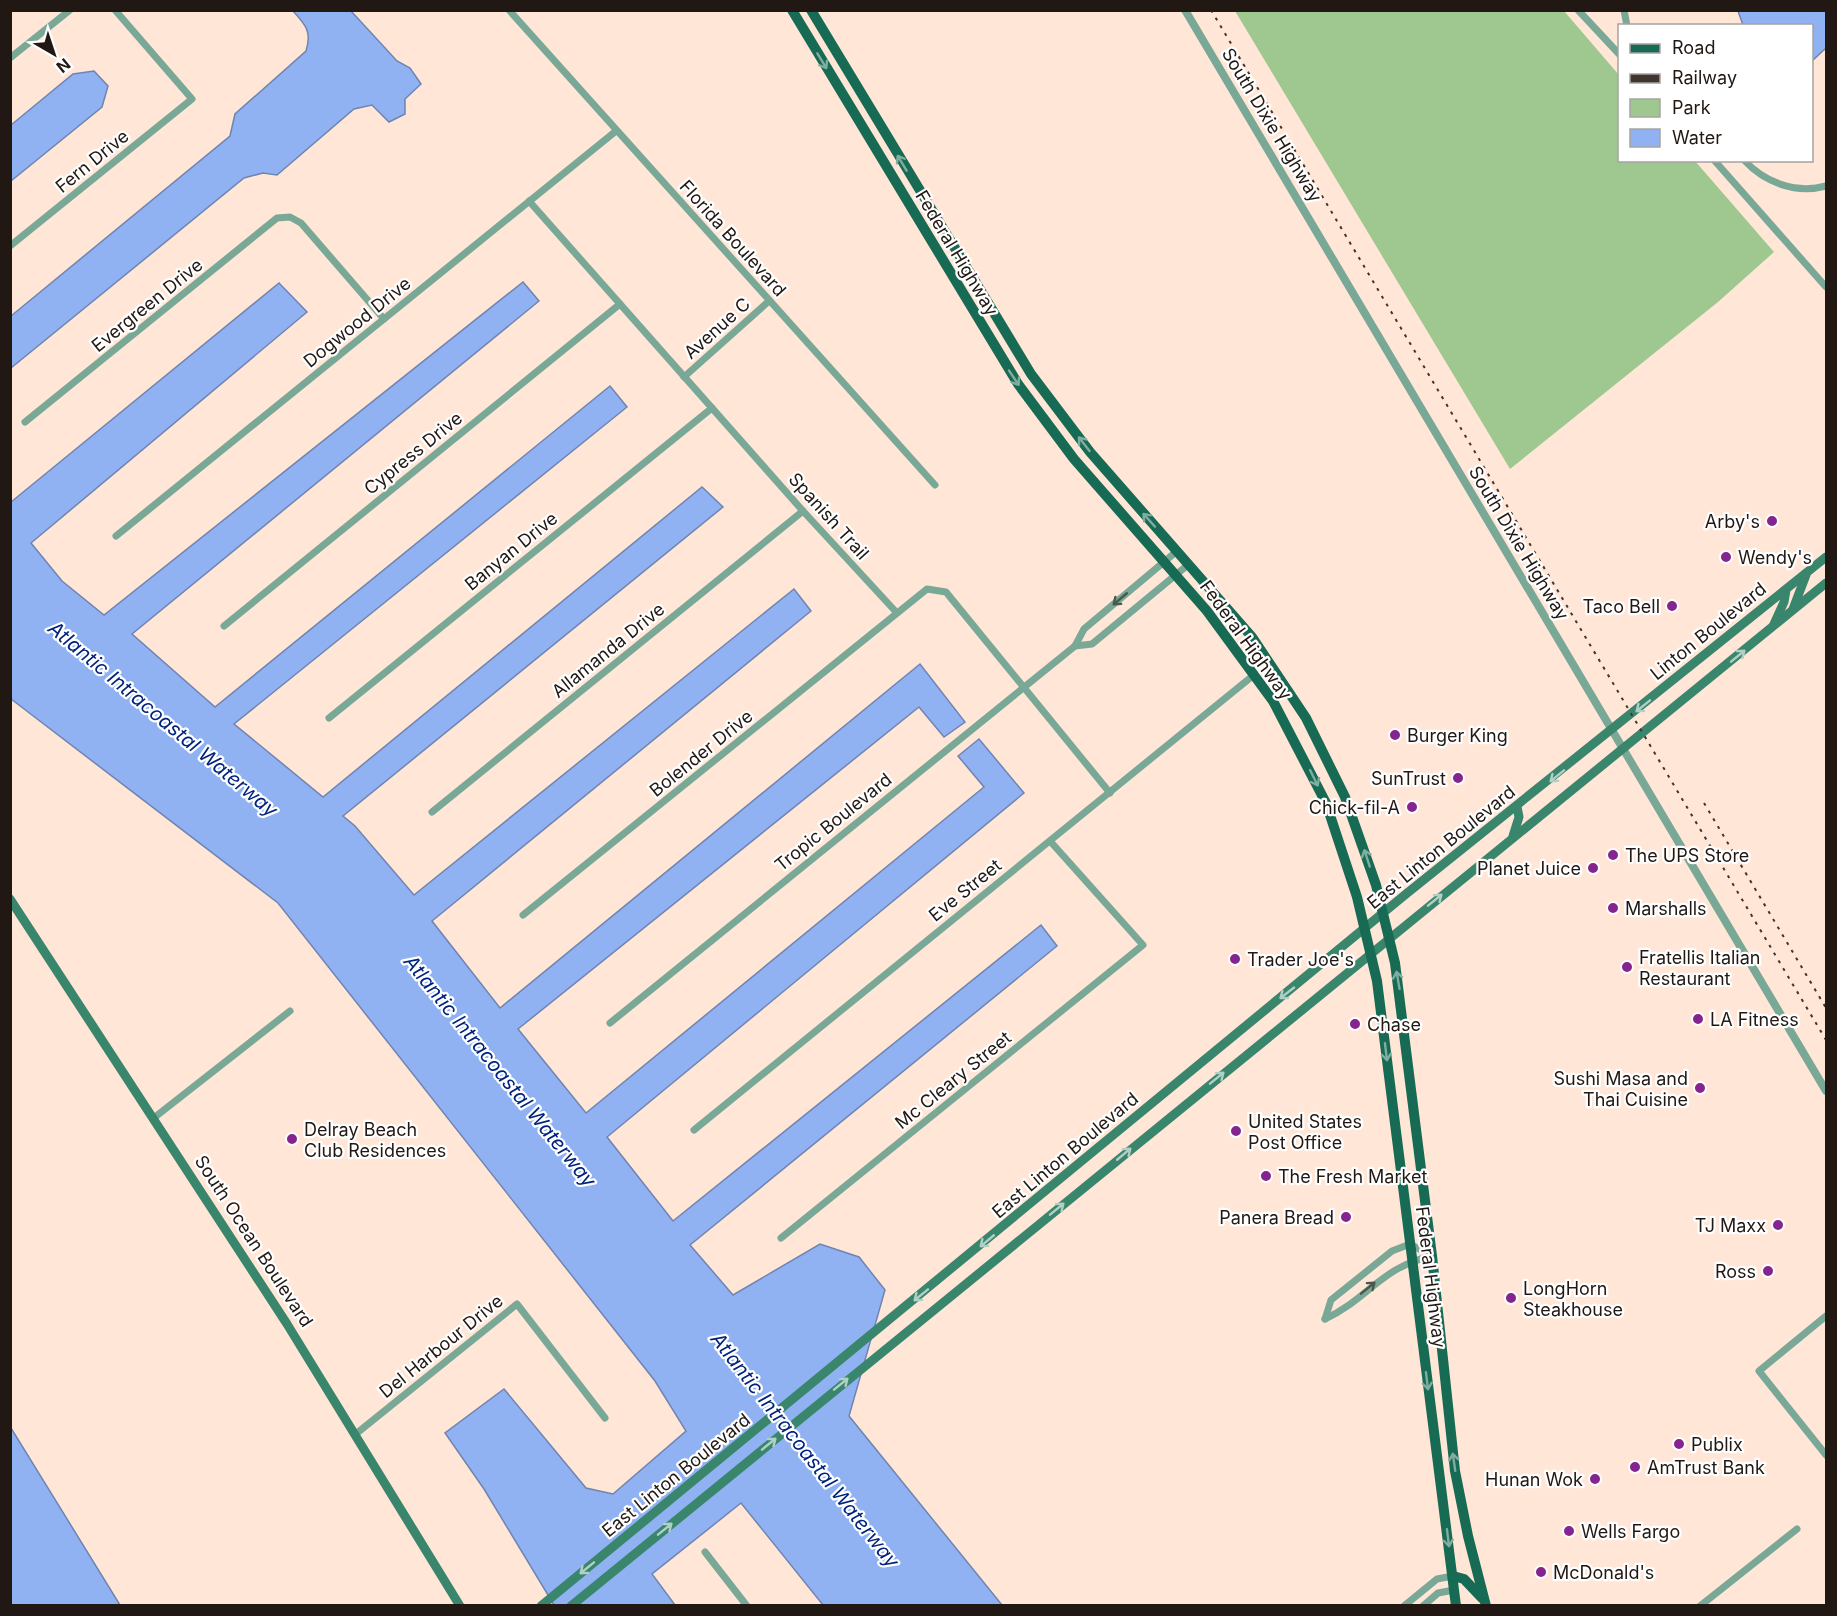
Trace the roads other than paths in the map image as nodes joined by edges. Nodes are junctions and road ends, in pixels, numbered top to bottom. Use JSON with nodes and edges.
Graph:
{"nodes":[{"id":1,"x":70,"y":10,"type":"edge"},
{"id":2,"x":115,"y":10,"type":"edge"},
{"id":3,"x":509,"y":10,"type":"edge"},
{"id":4,"x":792,"y":10,"type":"edge"},
{"id":5,"x":811,"y":10,"type":"edge"},
{"id":6,"x":1185,"y":10,"type":"edge"},
{"id":7,"x":1578,"y":10,"type":"edge"},
{"id":8,"x":1618,"y":53,"type":"edge"},
{"id":9,"x":10,"y":58,"type":"edge"},
{"id":10,"x":616,"y":131,"type":"junction"},
{"id":11,"x":1716,"y":162,"type":"edge"},
{"id":12,"x":1746,"y":162,"type":"edge"},
{"id":13,"x":1827,"y":186,"type":"edge"},
{"id":14,"x":529,"y":201,"type":"junction"},
{"id":15,"x":10,"y":246,"type":"edge"},
{"id":16,"x":1827,"y":287,"type":"edge"},
{"id":17,"x":769,"y":301,"type":"junction"},
{"id":18,"x":620,"y":304,"type":"junction"},
{"id":19,"x":384,"y":319,"type":"junction"},
{"id":20,"x":684,"y":377,"type":"junction"},
{"id":21,"x":1035,"y":406,"type":"junction"},
{"id":22,"x":711,"y":408,"type":"junction"},
{"id":23,"x":1057,"y":410,"type":"junction"},
{"id":24,"x":25,"y":422,"type":"dead end"},
{"id":25,"x":935,"y":485,"type":"dead end"},
{"id":26,"x":803,"y":511,"type":"junction"},
{"id":27,"x":116,"y":536,"type":"dead end"},
{"id":28,"x":1177,"y":551,"type":"junction"},
{"id":29,"x":1827,"y":557,"type":"edge"},
{"id":30,"x":1165,"y":561,"type":"junction"},
{"id":31,"x":1189,"y":564,"type":"junction"},
{"id":32,"x":1807,"y":572,"type":"junction"},
{"id":33,"x":1176,"y":574,"type":"junction"},
{"id":34,"x":1827,"y":583,"type":"edge"},
{"id":35,"x":1786,"y":590,"type":"junction"},
{"id":36,"x":1792,"y":611,"type":"junction"},
{"id":37,"x":897,"y":613,"type":"junction"},
{"id":38,"x":224,"y":626,"type":"dead end"},
{"id":39,"x":1771,"y":628,"type":"junction"},
{"id":40,"x":1075,"y":646,"type":"junction"},
{"id":41,"x":1255,"y":674,"type":"junction"},
{"id":42,"x":1024,"y":687,"type":"junction"},
{"id":43,"x":329,"y":718,"type":"dead end"},
{"id":44,"x":1611,"y":732,"type":"junction"},
{"id":45,"x":1622,"y":749,"type":"junction"},
{"id":46,"x":1110,"y":793,"type":"junction"},
{"id":47,"x":1517,"y":807,"type":"junction"},
{"id":48,"x":432,"y":812,"type":"dead end"},
{"id":49,"x":1514,"y":836,"type":"junction"},
{"id":50,"x":1050,"y":841,"type":"junction"},
{"id":51,"x":10,"y":899,"type":"edge"},
{"id":52,"x":1384,"y":914,"type":"junction"},
{"id":53,"x":523,"y":915,"type":"dead end"},
{"id":54,"x":1365,"y":930,"type":"junction"},
{"id":55,"x":1390,"y":938,"type":"junction"},
{"id":56,"x":1371,"y":953,"type":"junction"},
{"id":57,"x":290,"y":1011,"type":"dead end"},
{"id":58,"x":610,"y":1023,"type":"dead end"},
{"id":59,"x":1827,"y":1091,"type":"edge"},
{"id":60,"x":155,"y":1118,"type":"junction"},
{"id":61,"x":1128,"y":1123,"type":"junction"},
{"id":62,"x":694,"y":1130,"type":"dead end"},
{"id":63,"x":1142,"y":1139,"type":"junction"},
{"id":64,"x":781,"y":1238,"type":"dead end"},
{"id":65,"x":1410,"y":1244,"type":"junction"},
{"id":66,"x":1432,"y":1256,"type":"junction"},
{"id":67,"x":1412,"y":1260,"type":"junction"},
{"id":68,"x":1827,"y":1316,"type":"edge"},
{"id":69,"x":604,"y":1418,"type":"dead end"},
{"id":70,"x":357,"y":1433,"type":"junction"},
{"id":71,"x":1827,"y":1455,"type":"edge"},
{"id":72,"x":1442,"y":1490,"type":"junction"},
{"id":73,"x":1464,"y":1520,"type":"junction"},
{"id":74,"x":1797,"y":1529,"type":"dead end"},
{"id":75,"x":705,"y":1552,"type":"dead end"},
{"id":76,"x":1453,"y":1576,"type":"junction"},
{"id":77,"x":1454,"y":1590,"type":"junction"},
{"id":78,"x":1485,"y":1603,"type":"edge"},
{"id":79,"x":460,"y":1605,"type":"edge"},
{"id":80,"x":541,"y":1605,"type":"edge"},
{"id":81,"x":571,"y":1605,"type":"edge"},
{"id":82,"x":747,"y":1605,"type":"edge"},
{"id":83,"x":1404,"y":1605,"type":"edge"},
{"id":84,"x":1423,"y":1605,"type":"edge"},
{"id":85,"x":1456,"y":1605,"type":"edge"},
{"id":86,"x":1700,"y":1605,"type":"edge"}],
"edges":[{"from":1,"to":9,"type":"street"},
{"from":2,"to":15,"type":"street","name":"Fern Drive"},
{"from":3,"to":10,"type":"street","name":"Florida Boulevard"},
{"from":4,"to":21,"type":"main road","name":"Federal Highway","one_way":true},
{"from":23,"to":5,"type":"main road","name":"Federal Highway","one_way":true},
{"from":6,"to":44,"type":"street","name":"South Dixie Highway"},
{"from":7,"to":8,"type":"street"},
{"from":10,"to":14,"type":"street","name":"Dogwood Drive"},
{"from":10,"to":17,"type":"street","name":"Florida Boulevard"},
{"from":11,"to":16,"type":"street"},
{"from":12,"to":13,"type":"street"},
{"from":14,"to":18,"type":"street","name":"Spanish Trail"},
{"from":14,"to":19,"type":"street","name":"Dogwood Drive"},
{"from":17,"to":20,"type":"street","name":"Avenue C"},
{"from":17,"to":25,"type":"street","name":"Florida Boulevard"},
{"from":18,"to":20,"type":"street","name":"Spanish Trail"},
{"from":18,"to":38,"type":"street","name":"Cypress Drive"},
{"from":19,"to":24,"type":"street","name":"Evergreen Drive"},
{"from":19,"to":27,"type":"street","name":"Dogwood Drive"},
{"from":20,"to":22,"type":"street","name":"Spanish Trail"},
{"from":21,"to":23,"type":"main road"},
{"from":21,"to":30,"type":"main road","name":"Federal Highway"},
{"from":22,"to":26,"type":"street","name":"Spanish Trail"},
{"from":22,"to":43,"type":"street","name":"Banyan Drive"},
{"from":28,"to":23,"type":"main road","name":"Federal Highway","one_way":true},
{"from":26,"to":37,"type":"street","name":"Spanish Trail"},
{"from":26,"to":48,"type":"street","name":"Allamanda Drive"},
{"from":28,"to":30,"type":"street","name":"Tropic Boulevard"},
{"from":28,"to":31,"type":"main road","name":"Federal Highway"},
{"from":29,"to":32,"type":"main road","name":"Linton Boulevard"},
{"from":30,"to":33,"type":"main road","name":"Federal Highway"},
{"from":30,"to":40,"type":"street","name":"Tropic Boulevard","one_way":true},
{"from":31,"to":33,"type":"street","name":"Tropic Boulevard"},
{"from":52,"to":31,"type":"main road","name":"Federal Highway","one_way":true},
{"from":32,"to":35,"type":"main road","name":"Linton Boulevard"},
{"from":32,"to":36,"type":"main road"},
{"from":33,"to":40,"type":"street","name":"Tropic Boulevard"},
{"from":33,"to":41,"type":"main road","name":"Federal Highway"},
{"from":34,"to":36,"type":"main road","name":"Linton Boulevard"},
{"from":35,"to":39,"type":"main road"},
{"from":35,"to":44,"type":"main road","name":"Linton Boulevard","one_way":true},
{"from":36,"to":39,"type":"main road","name":"Linton Boulevard"},
{"from":37,"to":42,"type":"street"},
{"from":37,"to":53,"type":"street","name":"Bolender Drive"},
{"from":45,"to":39,"type":"main road","name":"Linton Boulevard","one_way":true},
{"from":40,"to":42,"type":"street","name":"Tropic Boulevard"},
{"from":41,"to":46,"type":"street","name":"Eve Street"},
{"from":41,"to":54,"type":"main road","name":"Federal Highway","one_way":true},
{"from":42,"to":46,"type":"street"},
{"from":42,"to":58,"type":"street","name":"Tropic Boulevard"},
{"from":44,"to":45,"type":"street","name":"South Dixie Highway"},
{"from":44,"to":47,"type":"main road","name":"East Linton Boulevard","one_way":true},
{"from":45,"to":49,"type":"main road","name":"East Linton Boulevard"},
{"from":45,"to":59,"type":"street","name":"South Dixie Highway"},
{"from":46,"to":50,"type":"street","name":"Eve Street"},
{"from":47,"to":49,"type":"main road"},
{"from":47,"to":52,"type":"main road","name":"East Linton Boulevard"},
{"from":55,"to":49,"type":"main road","name":"East Linton Boulevard","one_way":true},
{"from":50,"to":62,"type":"street","name":"Eve Street"},
{"from":50,"to":64,"type":"street","name":"Mc Cleary Street"},
{"from":51,"to":60,"type":"main road","name":"South Ocean Boulevard"},
{"from":52,"to":54,"type":"main road","name":"East Linton Boulevard"},
{"from":52,"to":55,"type":"main road","name":"Federal Highway"},
{"from":54,"to":56,"type":"main road","name":"Federal Highway"},
{"from":54,"to":61,"type":"main road","name":"East Linton Boulevard","one_way":true},
{"from":55,"to":56,"type":"main road","name":"East Linton Boulevard"},
{"from":66,"to":55,"type":"main road","name":"Federal Highway","one_way":true},
{"from":63,"to":56,"type":"main road","name":"East Linton Boulevard","one_way":true},
{"from":56,"to":65,"type":"main road","name":"Federal Highway","one_way":true},
{"from":57,"to":60,"type":"street"},
{"from":60,"to":70,"type":"main road","name":"South Ocean Boulevard"},
{"from":61,"to":63,"type":"main road"},
{"from":61,"to":80,"type":"main road","name":"East Linton Boulevard","one_way":true},
{"from":81,"to":63,"type":"main road","name":"East Linton Boulevard","one_way":true},
{"from":65,"to":66,"type":"street"},
{"from":65,"to":67,"type":"main road","name":"Federal Highway"},
{"from":65,"to":67,"type":"street","one_way":true},
{"from":66,"to":67,"type":"street"},
{"from":73,"to":66,"type":"main road","name":"Federal Highway","one_way":true},
{"from":67,"to":72,"type":"main road","name":"Federal Highway","one_way":true},
{"from":68,"to":71,"type":"street"},
{"from":69,"to":70,"type":"street","name":"Del Harbour Drive"},
{"from":70,"to":79,"type":"main road","name":"South Ocean Boulevard"},
{"from":72,"to":73,"type":"main road"},
{"from":72,"to":76,"type":"main road","name":"Federal Highway","one_way":true},
{"from":73,"to":78,"type":"main road","name":"Federal Highway"},
{"from":74,"to":86,"type":"street"},
{"from":75,"to":82,"type":"street"},
{"from":76,"to":77,"type":"main road","name":"Federal Highway"},
{"from":76,"to":78,"type":"main road"},
{"from":76,"to":83,"type":"street"},
{"from":77,"to":84,"type":"street"},
{"from":77,"to":85,"type":"main road","name":"Federal Highway"}]}
